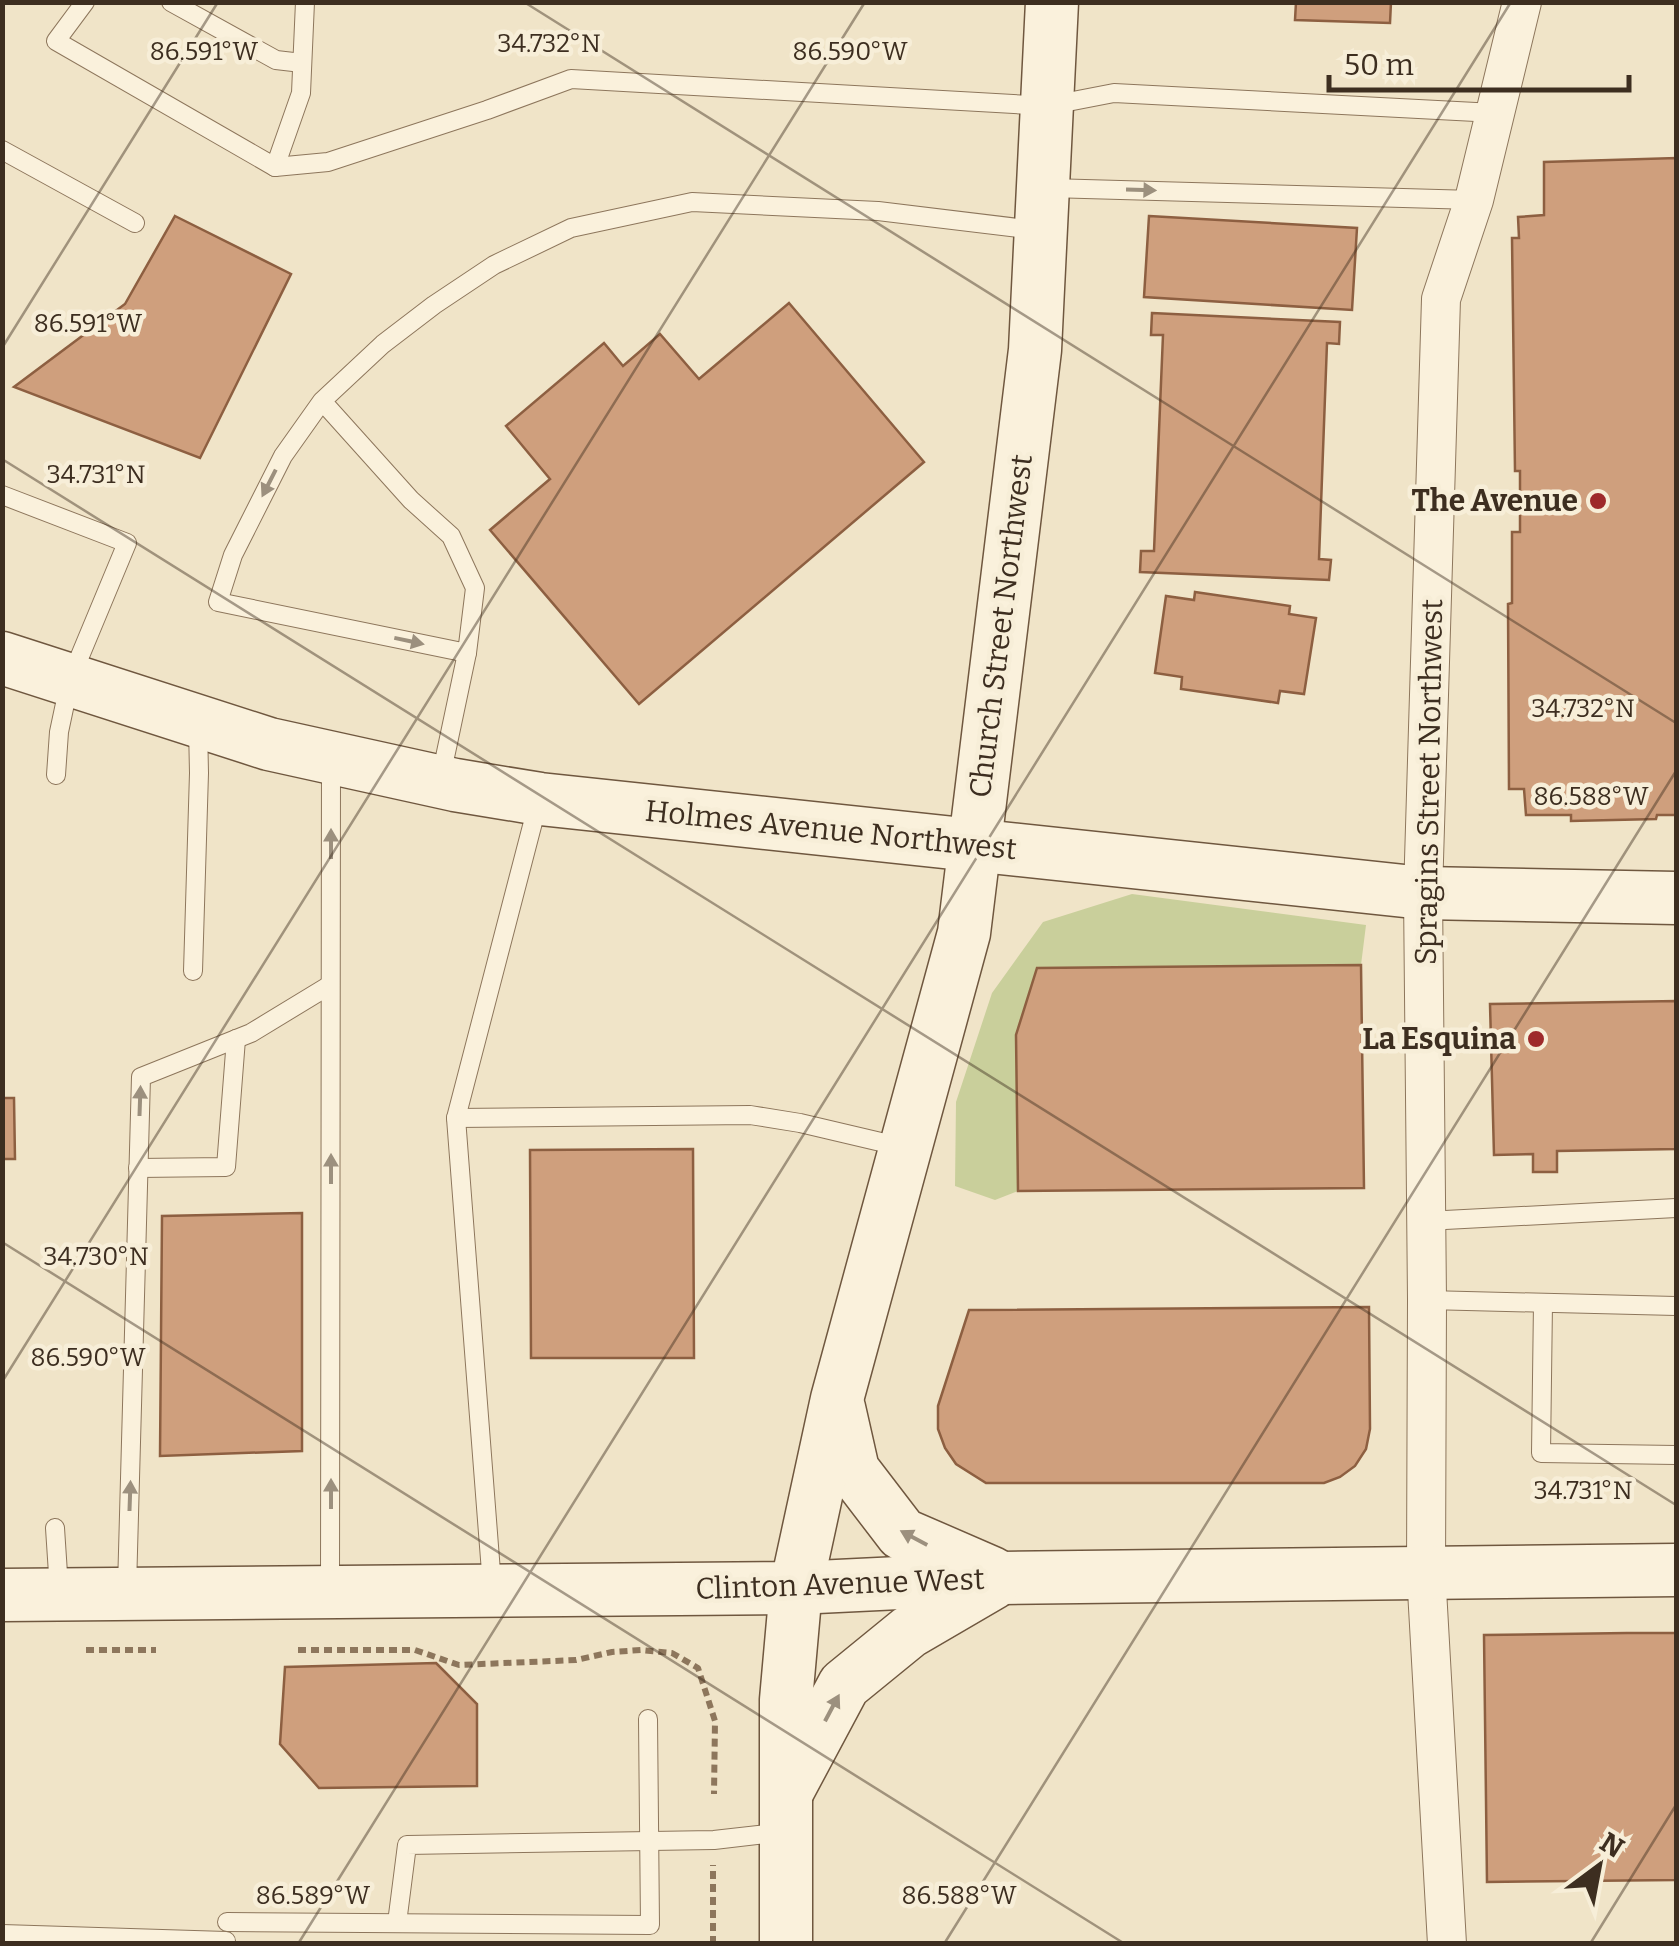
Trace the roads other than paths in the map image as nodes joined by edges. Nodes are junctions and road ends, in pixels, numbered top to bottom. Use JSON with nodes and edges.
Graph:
{"nodes":[{"id":1,"x":85,"y":2,"type":"edge"},
{"id":2,"x":171,"y":2,"type":"edge"},
{"id":3,"x":305,"y":2,"type":"edge"},
{"id":4,"x":1052,"y":2,"type":"edge"},
{"id":5,"x":1522,"y":2,"type":"edge"},
{"id":6,"x":302,"y":63,"type":"junction"},
{"id":7,"x":1047,"y":106,"type":"junction"},
{"id":8,"x":1495,"y":113,"type":"junction"},
{"id":9,"x":2,"y":150,"type":"edge"},
{"id":10,"x":275,"y":167,"type":"junction"},
{"id":11,"x":1474,"y":200,"type":"junction"},
{"id":12,"x":1042,"y":209,"type":"junction"},
{"id":13,"x":135,"y":223,"type":"dead end"},
{"id":14,"x":322,"y":402,"type":"junction"},
{"id":15,"x":2,"y":496,"type":"edge"},
{"id":16,"x":467,"y":653,"type":"junction"},
{"id":17,"x":2,"y":658,"type":"edge"},
{"id":18,"x":70,"y":680,"type":"junction"},
{"id":19,"x":198,"y":721,"type":"junction"},
{"id":20,"x":331,"y":758,"type":"junction"},
{"id":21,"x":56,"y":775,"type":"dead end"},
{"id":22,"x":440,"y":781,"type":"junction"},
{"id":23,"x":540,"y":799,"type":"junction"},
{"id":24,"x":974,"y":845,"type":"junction"},
{"id":25,"x":1423,"y":893,"type":"junction"},
{"id":26,"x":1676,"y":898,"type":"edge"},
{"id":27,"x":193,"y":971,"type":"dead end"},
{"id":28,"x":330,"y":985,"type":"junction"},
{"id":29,"x":236,"y":1039,"type":"junction"},
{"id":30,"x":456,"y":1118,"type":"junction"},
{"id":31,"x":905,"y":1148,"type":"junction"},
{"id":32,"x":138,"y":1168,"type":"junction"},
{"id":33,"x":1676,"y":1208,"type":"edge"},
{"id":34,"x":1426,"y":1221,"type":"junction"},
{"id":35,"x":1427,"y":1300,"type":"junction"},
{"id":36,"x":1543,"y":1303,"type":"junction"},
{"id":37,"x":1676,"y":1306,"type":"edge"},
{"id":38,"x":837,"y":1399,"type":"junction"},
{"id":39,"x":1676,"y":1454,"type":"edge"},
{"id":40,"x":55,"y":1528,"type":"dead end"},
{"id":41,"x":1676,"y":1570,"type":"edge"},
{"id":42,"x":1426,"y":1572,"type":"junction"},
{"id":43,"x":1002,"y":1578,"type":"junction"},
{"id":44,"x":796,"y":1588,"type":"junction"},
{"id":45,"x":493,"y":1590,"type":"junction"},
{"id":46,"x":330,"y":1592,"type":"junction"},
{"id":47,"x":2,"y":1594,"type":"edge"},
{"id":48,"x":59,"y":1594,"type":"junction"},
{"id":49,"x":127,"y":1594,"type":"junction"},
{"id":50,"x":648,"y":1720,"type":"dead end"},
{"id":51,"x":786,"y":1812,"type":"junction"},
{"id":52,"x":650,"y":1841,"type":"junction"},
{"id":53,"x":397,"y":1922,"type":"junction"},
{"id":54,"x":227,"y":1931,"type":"edge"},
{"id":55,"x":2,"y":1934,"type":"edge"},
{"id":56,"x":786,"y":1944,"type":"edge"},
{"id":57,"x":1447,"y":1944,"type":"edge"}],
"edges":[{"from":1,"to":10,"type":"lane"},
{"from":2,"to":6,"type":"lane"},
{"from":3,"to":6,"type":"lane"},
{"from":4,"to":7,"type":"street","name":"Church Street Northwest"},
{"from":5,"to":8,"type":"street","name":"Spragins Street Northwest"},
{"from":6,"to":10,"type":"lane"},
{"from":7,"to":8,"type":"lane"},
{"from":7,"to":10,"type":"lane"},
{"from":7,"to":12,"type":"street","name":"Church Street Northwest"},
{"from":8,"to":11,"type":"street","name":"Spragins Street Northwest"},
{"from":9,"to":13,"type":"lane"},
{"from":12,"to":11,"type":"lane","one_way":true},
{"from":11,"to":25,"type":"street","name":"Spragins Street Northwest"},
{"from":12,"to":14,"type":"lane"},
{"from":12,"to":24,"type":"street","name":"Church Street Northwest"},
{"from":14,"to":16,"type":"lane"},
{"from":14,"to":16,"type":"lane","one_way":true},
{"from":15,"to":18,"type":"lane"},
{"from":16,"to":22,"type":"lane"},
{"from":17,"to":18,"type":"street","name":"Holmes Avenue Northwest"},
{"from":18,"to":19,"type":"street","name":"Holmes Avenue Northwest"},
{"from":18,"to":21,"type":"lane"},
{"from":19,"to":20,"type":"street","name":"Holmes Avenue Northwest"},
{"from":19,"to":27,"type":"lane"},
{"from":20,"to":22,"type":"street","name":"Holmes Avenue Northwest"},
{"from":28,"to":20,"type":"lane","one_way":true},
{"from":22,"to":23,"type":"street","name":"Holmes Avenue Northwest"},
{"from":23,"to":24,"type":"street","name":"Holmes Avenue Northwest"},
{"from":23,"to":30,"type":"lane"},
{"from":24,"to":25,"type":"street","name":"Holmes Avenue Northwest"},
{"from":24,"to":31,"type":"street","name":"Church Street Northwest"},
{"from":25,"to":26,"type":"street","name":"Holmes Avenue Northwest"},
{"from":25,"to":34,"type":"street","name":"Spragins Street Northwest"},
{"from":28,"to":29,"type":"lane"},
{"from":46,"to":28,"type":"lane","one_way":true},
{"from":32,"to":29,"type":"lane","one_way":true},
{"from":29,"to":32,"type":"lane"},
{"from":30,"to":31,"type":"lane"},
{"from":30,"to":45,"type":"lane"},
{"from":31,"to":38,"type":"street","name":"Church Street Northwest"},
{"from":49,"to":32,"type":"lane","one_way":true},
{"from":33,"to":34,"type":"lane"},
{"from":34,"to":35,"type":"street","name":"Spragins Street Northwest"},
{"from":35,"to":36,"type":"lane"},
{"from":35,"to":42,"type":"street","name":"Spragins Street Northwest"},
{"from":36,"to":37,"type":"lane"},
{"from":36,"to":39,"type":"lane"},
{"from":43,"to":38,"type":"street","one_way":true},
{"from":38,"to":44,"type":"street","name":"Church Street Northwest"},
{"from":40,"to":48,"type":"lane"},
{"from":41,"to":42,"type":"street","name":"Clinton Avenue West"},
{"from":42,"to":43,"type":"street","name":"Clinton Avenue West"},
{"from":42,"to":57,"type":"street","name":"Spragins Street Northwest"},
{"from":43,"to":44,"type":"street","name":"Clinton Avenue West"},
{"from":51,"to":43,"type":"street","one_way":true},
{"from":44,"to":45,"type":"street","name":"Clinton Avenue West"},
{"from":44,"to":51,"type":"street","name":"Church Street Northwest"},
{"from":45,"to":46,"type":"street","name":"Clinton Avenue West"},
{"from":46,"to":49,"type":"street","name":"Clinton Avenue West"},
{"from":47,"to":48,"type":"street","name":"Clinton Avenue West"},
{"from":48,"to":49,"type":"street","name":"Clinton Avenue West"},
{"from":50,"to":52,"type":"lane"},
{"from":51,"to":52,"type":"lane"},
{"from":51,"to":56,"type":"street","name":"Church Street Northwest"},
{"from":52,"to":53,"type":"lane"},
{"from":52,"to":53,"type":"lane"},
{"from":53,"to":54,"type":"lane"},
{"from":54,"to":55,"type":"lane"}]}
